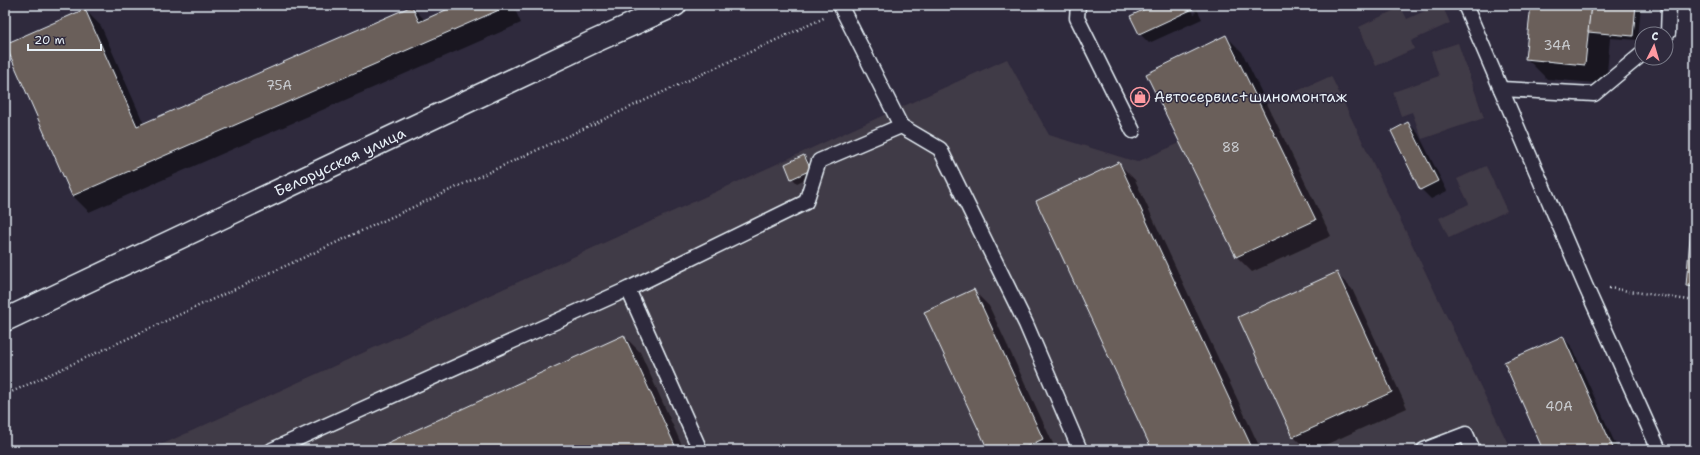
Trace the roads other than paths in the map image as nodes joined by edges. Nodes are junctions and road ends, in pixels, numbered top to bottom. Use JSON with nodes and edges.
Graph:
{"nodes":[{"id":1,"x":675,"y":5,"type":"edge"},
{"id":2,"x":1078,"y":5,"type":"edge"},
{"id":3,"x":1465,"y":5,"type":"edge"},
{"id":4,"x":1669,"y":5,"type":"edge"},
{"id":5,"x":842,"y":7,"type":"edge"},
{"id":6,"x":1668,"y":26,"type":"edge"},
{"id":7,"x":1634,"y":61,"type":"edge"},
{"id":8,"x":1501,"y":89,"type":"junction"},
{"id":9,"x":901,"y":126,"type":"junction"},
{"id":10,"x":1133,"y":131,"type":"dead end"},
{"id":11,"x":628,"y":289,"type":"junction"},
{"id":12,"x":5,"y":320,"type":"edge"},
{"id":13,"x":272,"y":450,"type":"edge"},
{"id":14,"x":700,"y":450,"type":"edge"},
{"id":15,"x":1080,"y":450,"type":"edge"},
{"id":16,"x":1424,"y":450,"type":"edge"},
{"id":17,"x":1473,"y":450,"type":"edge"},
{"id":18,"x":1658,"y":450,"type":"edge"}],
"edges":[{"from":1,"to":12,"type":"main road","name":"Белорусская улица"},
{"from":2,"to":10,"type":"lane"},
{"from":3,"to":8,"type":"lane"},
{"from":4,"to":6,"type":"lane"},
{"from":5,"to":9,"type":"lane"},
{"from":7,"to":8,"type":"lane"},
{"from":8,"to":18,"type":"lane"},
{"from":9,"to":11,"type":"lane"},
{"from":9,"to":15,"type":"lane"},
{"from":11,"to":13,"type":"lane"},
{"from":11,"to":14,"type":"lane"},
{"from":16,"to":17,"type":"lane"}]}
